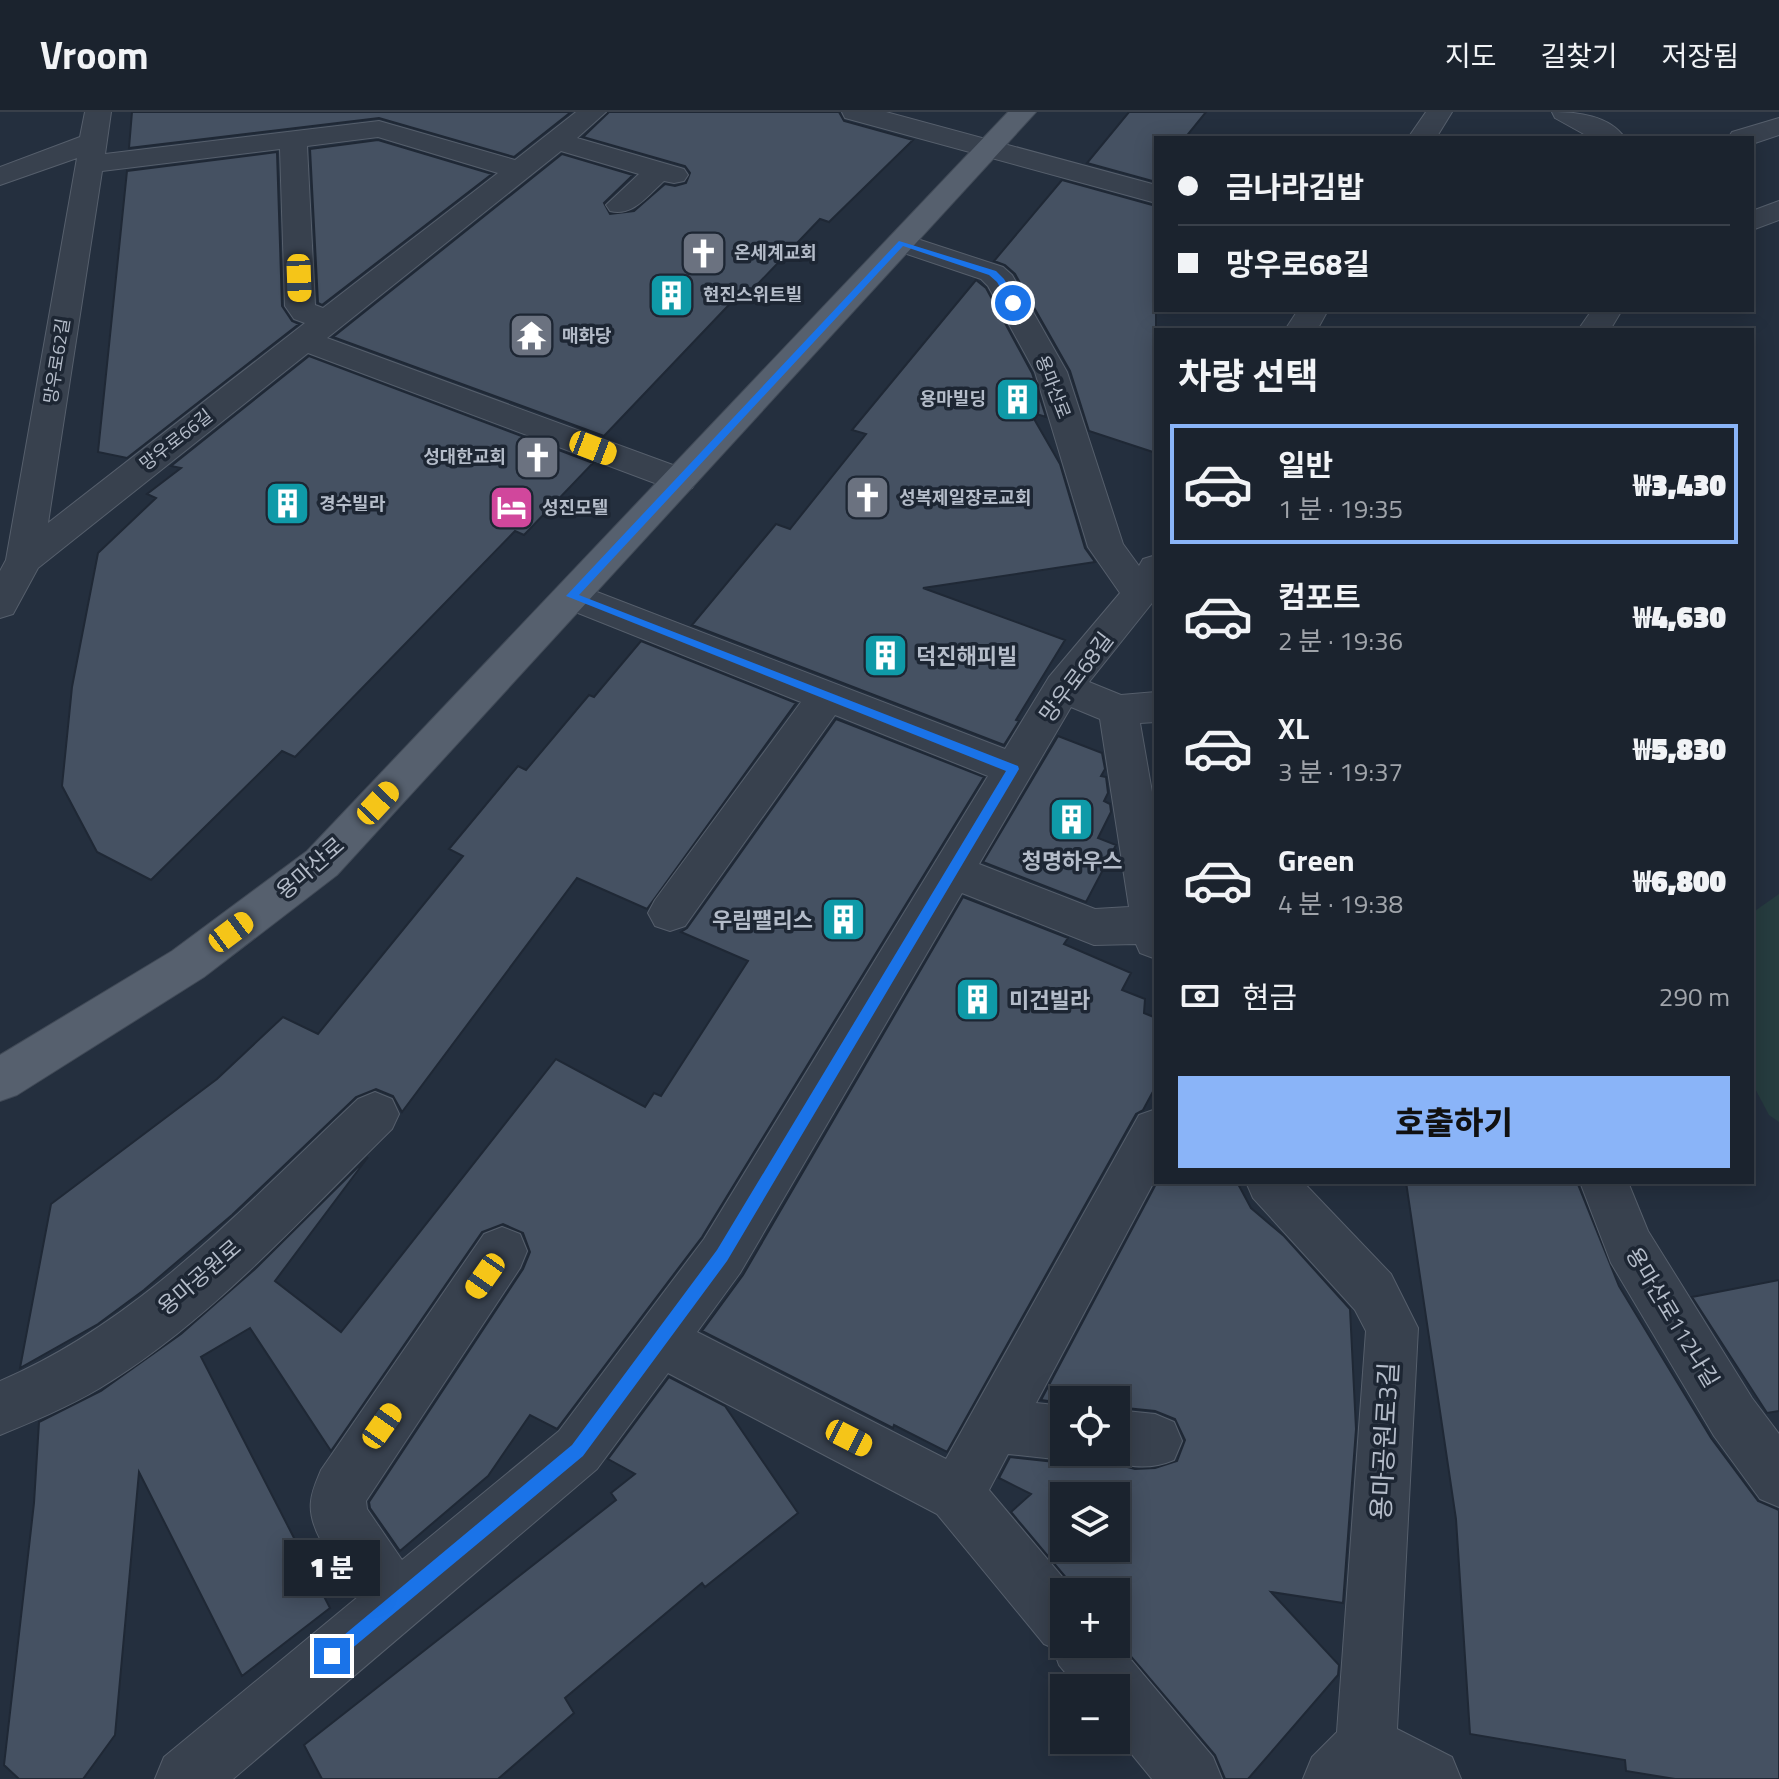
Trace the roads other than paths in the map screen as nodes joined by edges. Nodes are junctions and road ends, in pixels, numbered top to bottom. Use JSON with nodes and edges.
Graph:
{"nodes":[{"id":1,"x":593,"y":112,"type":"edge"},
{"id":2,"x":855,"y":112,"type":"edge"},
{"id":3,"x":1023,"y":112,"type":"edge"},
{"id":4,"x":1439,"y":112,"type":"edge"},
{"id":5,"x":1565,"y":112,"type":"edge"},
{"id":6,"x":1779,"y":126,"type":"edge"},
{"id":7,"x":1423,"y":136,"type":"edge"},
{"id":8,"x":1607,"y":136,"type":"edge"},
{"id":9,"x":1748,"y":136,"type":"edge"},
{"id":10,"x":293,"y":139,"type":"junction"},
{"id":11,"x":93,"y":140,"type":"edge"},
{"id":12,"x":557,"y":141,"type":"junction"},
{"id":13,"x":991,"y":148,"type":"junction"},
{"id":14,"x":520,"y":170,"type":"junction"},
{"id":15,"x":0,"y":177,"type":"edge"},
{"id":16,"x":1154,"y":193,"type":"edge"},
{"id":17,"x":620,"y":205,"type":"dead end"},
{"id":18,"x":1779,"y":210,"type":"edge"},
{"id":19,"x":1754,"y":220,"type":"edge"},
{"id":20,"x":902,"y":243,"type":"junction"},
{"id":21,"x":315,"y":331,"type":"junction"},
{"id":22,"x":680,"y":480,"type":"junction"},
{"id":23,"x":24,"y":560,"type":"junction"},
{"id":24,"x":1148,"y":581,"type":"edge"},
{"id":25,"x":571,"y":596,"type":"junction"},
{"id":26,"x":0,"y":605,"type":"edge"},
{"id":27,"x":1063,"y":687,"type":"junction"},
{"id":28,"x":827,"y":696,"type":"junction"},
{"id":29,"x":1137,"y":708,"type":"edge"},
{"id":30,"x":1013,"y":769,"type":"junction"},
{"id":31,"x":1144,"y":797,"type":"edge"},
{"id":32,"x":952,"y":871,"type":"junction"},
{"id":33,"x":670,"y":913,"type":"dead end"},
{"id":34,"x":1154,"y":920,"type":"edge"},
{"id":35,"x":1154,"y":932,"type":"edge"},
{"id":36,"x":0,"y":1080,"type":"edge"},
{"id":37,"x":375,"y":1114,"type":"dead end"},
{"id":38,"x":1154,"y":1135,"type":"edge"},
{"id":39,"x":1272,"y":1184,"type":"edge"},
{"id":40,"x":1605,"y":1184,"type":"edge"},
{"id":41,"x":502,"y":1251,"type":"dead end"},
{"id":42,"x":659,"y":1340,"type":"junction"},
{"id":43,"x":0,"y":1408,"type":"edge"},
{"id":44,"x":994,"y":1426,"type":"junction"},
{"id":45,"x":1050,"y":1432,"type":"edge"},
{"id":46,"x":1770,"y":1454,"type":"edge"},
{"id":47,"x":957,"y":1494,"type":"junction"},
{"id":48,"x":397,"y":1602,"type":"junction"},
{"id":49,"x":1050,"y":1607,"type":"edge"},
{"id":50,"x":1092,"y":1658,"type":"edge"},
{"id":51,"x":1350,"y":1762,"type":"edge"},
{"id":52,"x":186,"y":1779,"type":"edge"},
{"id":53,"x":1191,"y":1779,"type":"edge"},
{"id":54,"x":1430,"y":1779,"type":"edge"}],
"edges":[{"from":1,"to":12,"type":"street","name":"망우로66길"},
{"from":2,"to":13,"type":"street"},
{"from":3,"to":13,"type":"main road","name":"용마산로"},
{"from":4,"to":7,"type":"street"},
{"from":5,"to":8,"type":"street"},
{"from":6,"to":9,"type":"street"},
{"from":10,"to":11,"type":"street"},
{"from":10,"to":14,"type":"street"},
{"from":10,"to":21,"type":"street"},
{"from":11,"to":15,"type":"street"},
{"from":11,"to":23,"type":"street","name":"망우로62길"},
{"from":12,"to":14,"type":"street","name":"망우로66길"},
{"from":12,"to":17,"type":"street"},
{"from":13,"to":16,"type":"street"},
{"from":13,"to":20,"type":"main road","name":"용마산로"},
{"from":14,"to":21,"type":"street","name":"망우로66길"},
{"from":18,"to":19,"type":"street"},
{"from":20,"to":22,"type":"main road","name":"용마산로"},
{"from":20,"to":24,"type":"street","name":"용마산로"},
{"from":21,"to":22,"type":"street"},
{"from":21,"to":23,"type":"street","name":"망우로66길"},
{"from":22,"to":25,"type":"main road","name":"용마산로"},
{"from":23,"to":26,"type":"street","name":"망우로62길"},
{"from":24,"to":27,"type":"street","name":"망우로68길"},
{"from":25,"to":28,"type":"street"},
{"from":25,"to":36,"type":"main road","name":"용마산로"},
{"from":27,"to":29,"type":"street"},
{"from":27,"to":30,"type":"street","name":"망우로68길"},
{"from":28,"to":30,"type":"street"},
{"from":28,"to":33,"type":"street"},
{"from":29,"to":31,"type":"street"},
{"from":30,"to":32,"type":"street","name":"망우로68길"},
{"from":31,"to":34,"type":"street"},
{"from":32,"to":35,"type":"street"},
{"from":32,"to":42,"type":"street","name":"망우로68길"},
{"from":37,"to":43,"type":"street","name":"용마공원로"},
{"from":38,"to":44,"type":"street"},
{"from":39,"to":51,"type":"street","name":"용마공원로3길"},
{"from":40,"to":46,"type":"street","name":"용마산로112나길"},
{"from":41,"to":48,"type":"street"},
{"from":42,"to":47,"type":"street"},
{"from":42,"to":48,"type":"street","name":"망우로68길"},
{"from":44,"to":45,"type":"street"},
{"from":44,"to":47,"type":"street"},
{"from":47,"to":49,"type":"street"},
{"from":48,"to":52,"type":"street","name":"망우로68길"},
{"from":50,"to":53,"type":"street"},
{"from":51,"to":54,"type":"street","name":"용마공원로3길"}]}
